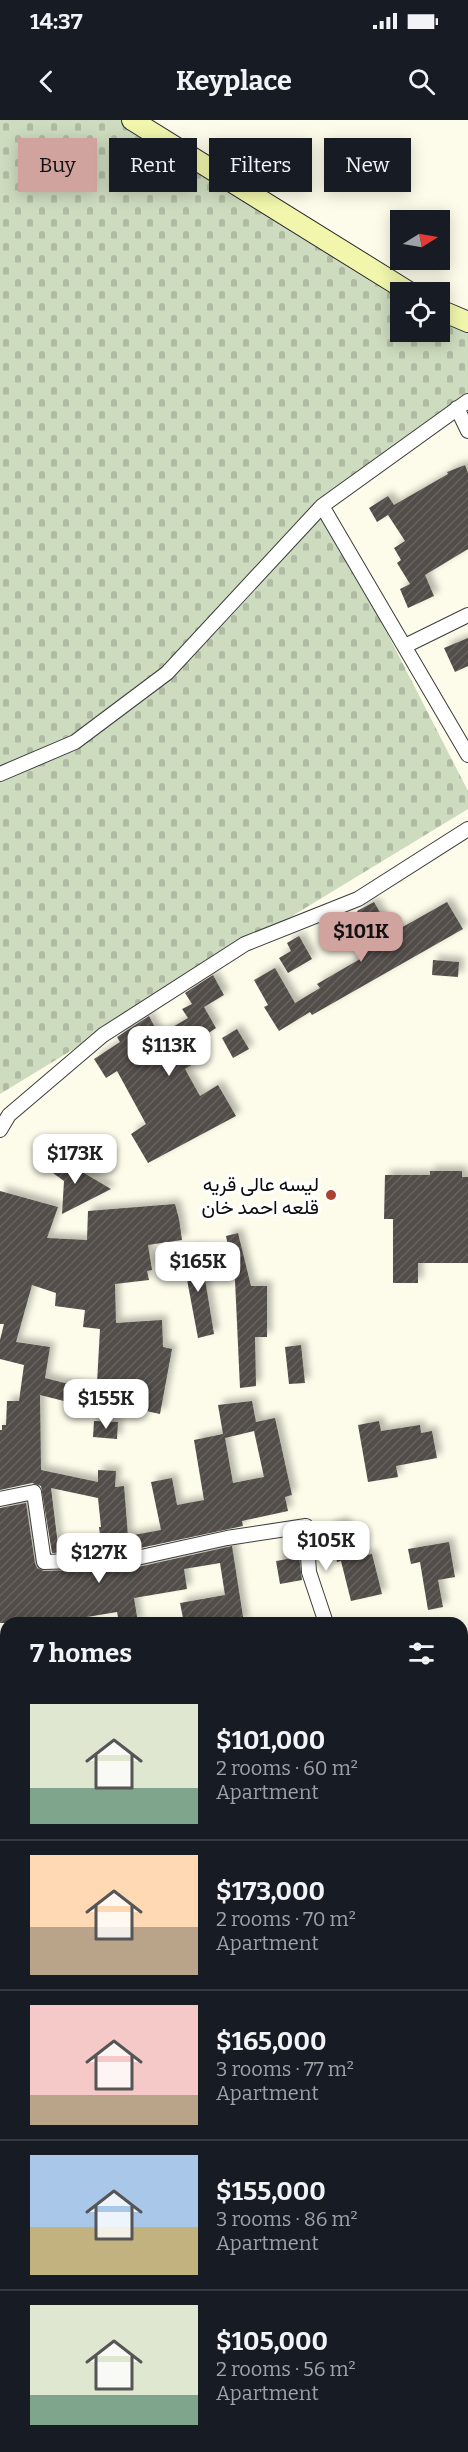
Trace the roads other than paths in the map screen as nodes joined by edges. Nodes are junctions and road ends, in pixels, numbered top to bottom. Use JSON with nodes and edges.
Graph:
{"nodes":[{"id":1,"x":132,"y":120,"type":"edge"},
{"id":2,"x":393,"y":282,"type":"edge"},
{"id":3,"x":450,"y":314,"type":"edge"},
{"id":4,"x":468,"y":322,"type":"edge"},
{"id":5,"x":463,"y":405,"type":"edge"},
{"id":6,"x":468,"y":431,"type":"edge"},
{"id":7,"x":322,"y":506,"type":"junction"},
{"id":8,"x":468,"y":615,"type":"edge"},
{"id":9,"x":405,"y":646,"type":"junction"},
{"id":10,"x":468,"y":755,"type":"edge"},
{"id":11,"x":0,"y":774,"type":"edge"},
{"id":12,"x":468,"y":829,"type":"edge"},
{"id":13,"x":0,"y":1130,"type":"edge"},
{"id":14,"x":0,"y":1499,"type":"edge"},
{"id":15,"x":324,"y":1617,"type":"edge"}],
"edges":[{"from":1,"to":2,"type":"street"},
{"from":3,"to":4,"type":"street"},
{"from":5,"to":6,"type":"street"},
{"from":5,"to":7,"type":"street"},
{"from":7,"to":9,"type":"street"},
{"from":7,"to":11,"type":"street"},
{"from":8,"to":9,"type":"street"},
{"from":9,"to":10,"type":"street"},
{"from":12,"to":13,"type":"street"},
{"from":14,"to":15,"type":"street"}]}
